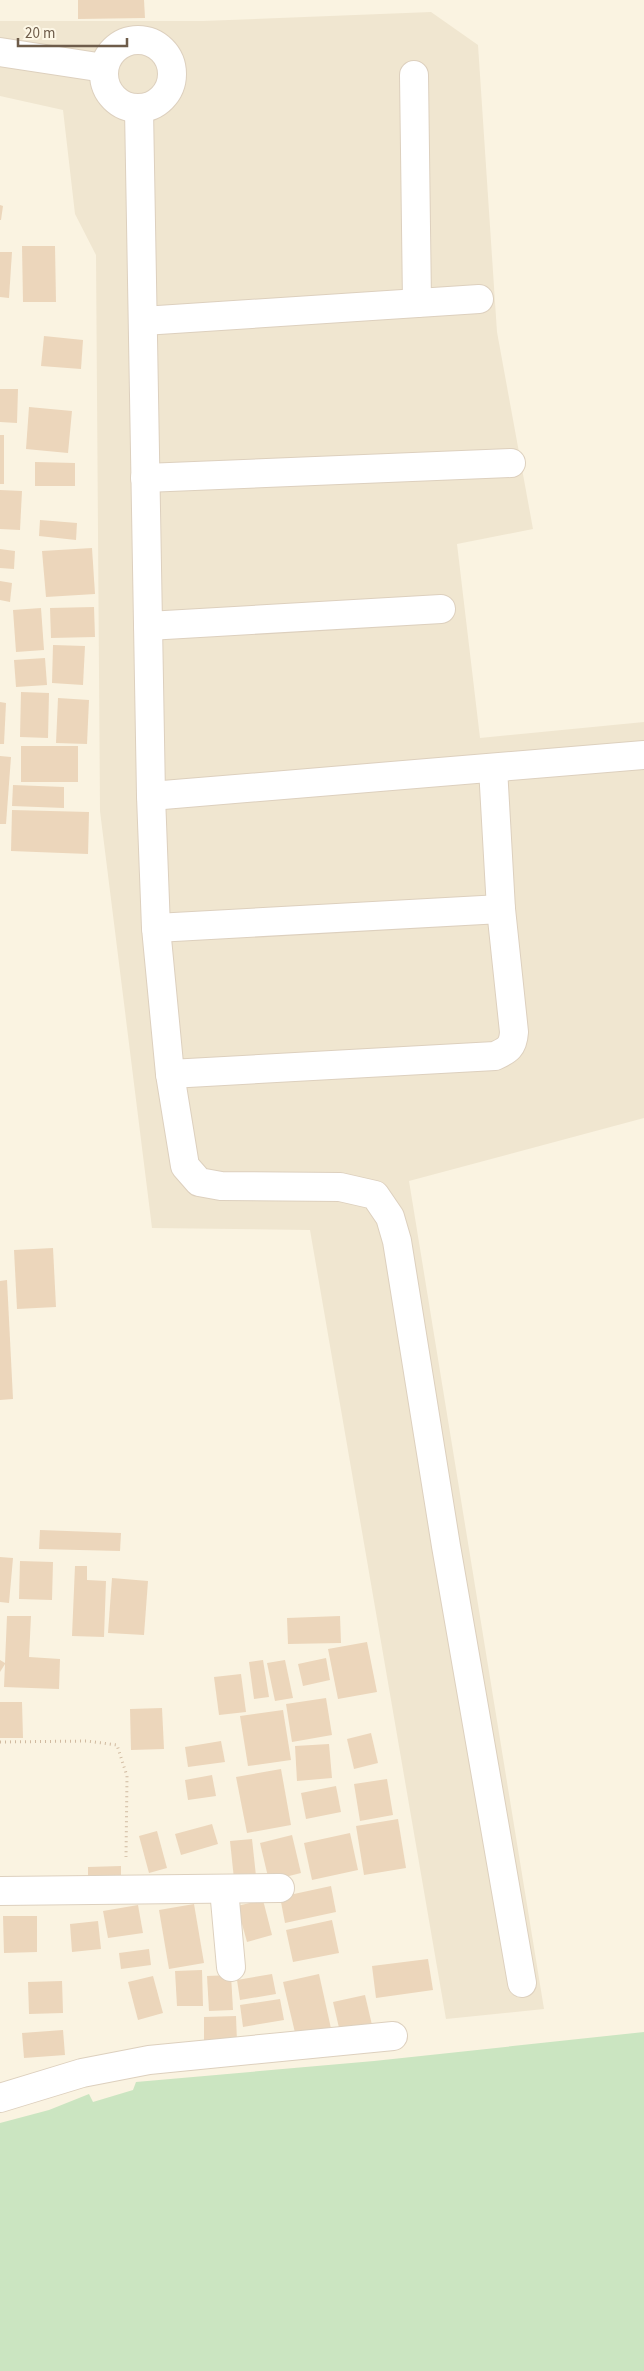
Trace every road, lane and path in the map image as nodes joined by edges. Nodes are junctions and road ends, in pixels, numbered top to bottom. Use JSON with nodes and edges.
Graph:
{"nodes":[{"id":1,"x":0,"y":52,"type":"edge"},
{"id":2,"x":104,"y":68,"type":"junction"},
{"id":3,"x":414,"y":75,"type":"dead end"},
{"id":4,"x":140,"y":109,"type":"junction"},
{"id":5,"x":479,"y":300,"type":"dead end"},
{"id":6,"x":417,"y":303,"type":"junction"},
{"id":7,"x":143,"y":321,"type":"junction"},
{"id":8,"x":511,"y":463,"type":"dead end"},
{"id":9,"x":146,"y":478,"type":"junction"},
{"id":10,"x":440,"y":609,"type":"dead end"},
{"id":11,"x":148,"y":626,"type":"junction"},
{"id":12,"x":644,"y":755,"type":"edge"},
{"id":13,"x":493,"y":768,"type":"junction"},
{"id":14,"x":151,"y":796,"type":"junction"},
{"id":15,"x":501,"y":909,"type":"junction"},
{"id":16,"x":156,"y":928,"type":"junction"},
{"id":17,"x":170,"y":1074,"type":"junction"},
{"id":18,"x":0,"y":1742,"type":"edge"},
{"id":19,"x":224,"y":1888,"type":"junction"},
{"id":20,"x":280,"y":1888,"type":"dead end"},
{"id":21,"x":126,"y":1890,"type":"junction"},
{"id":22,"x":0,"y":1892,"type":"edge"},
{"id":23,"x":231,"y":1967,"type":"dead end"},
{"id":24,"x":522,"y":1983,"type":"dead end"},
{"id":25,"x":393,"y":2036,"type":"dead end"},
{"id":26,"x":0,"y":2098,"type":"edge"}],
"edges":[{"from":1,"to":2,"type":"street"},
{"from":2,"to":4,"type":"street"},
{"from":2,"to":4,"type":"street"},
{"from":3,"to":6,"type":"street"},
{"from":4,"to":7,"type":"street"},
{"from":5,"to":6,"type":"street"},
{"from":6,"to":7,"type":"street"},
{"from":7,"to":9,"type":"street"},
{"from":8,"to":9,"type":"street"},
{"from":9,"to":11,"type":"street"},
{"from":10,"to":11,"type":"street"},
{"from":11,"to":14,"type":"street"},
{"from":12,"to":13,"type":"street"},
{"from":13,"to":14,"type":"street"},
{"from":13,"to":15,"type":"street"},
{"from":14,"to":16,"type":"street"},
{"from":15,"to":16,"type":"street"},
{"from":15,"to":17,"type":"street"},
{"from":16,"to":17,"type":"street"},
{"from":17,"to":24,"type":"street"},
{"from":18,"to":21,"type":"path"},
{"from":19,"to":20,"type":"street"},
{"from":19,"to":21,"type":"street"},
{"from":19,"to":23,"type":"street"},
{"from":21,"to":22,"type":"street"},
{"from":25,"to":26,"type":"street"}]}
